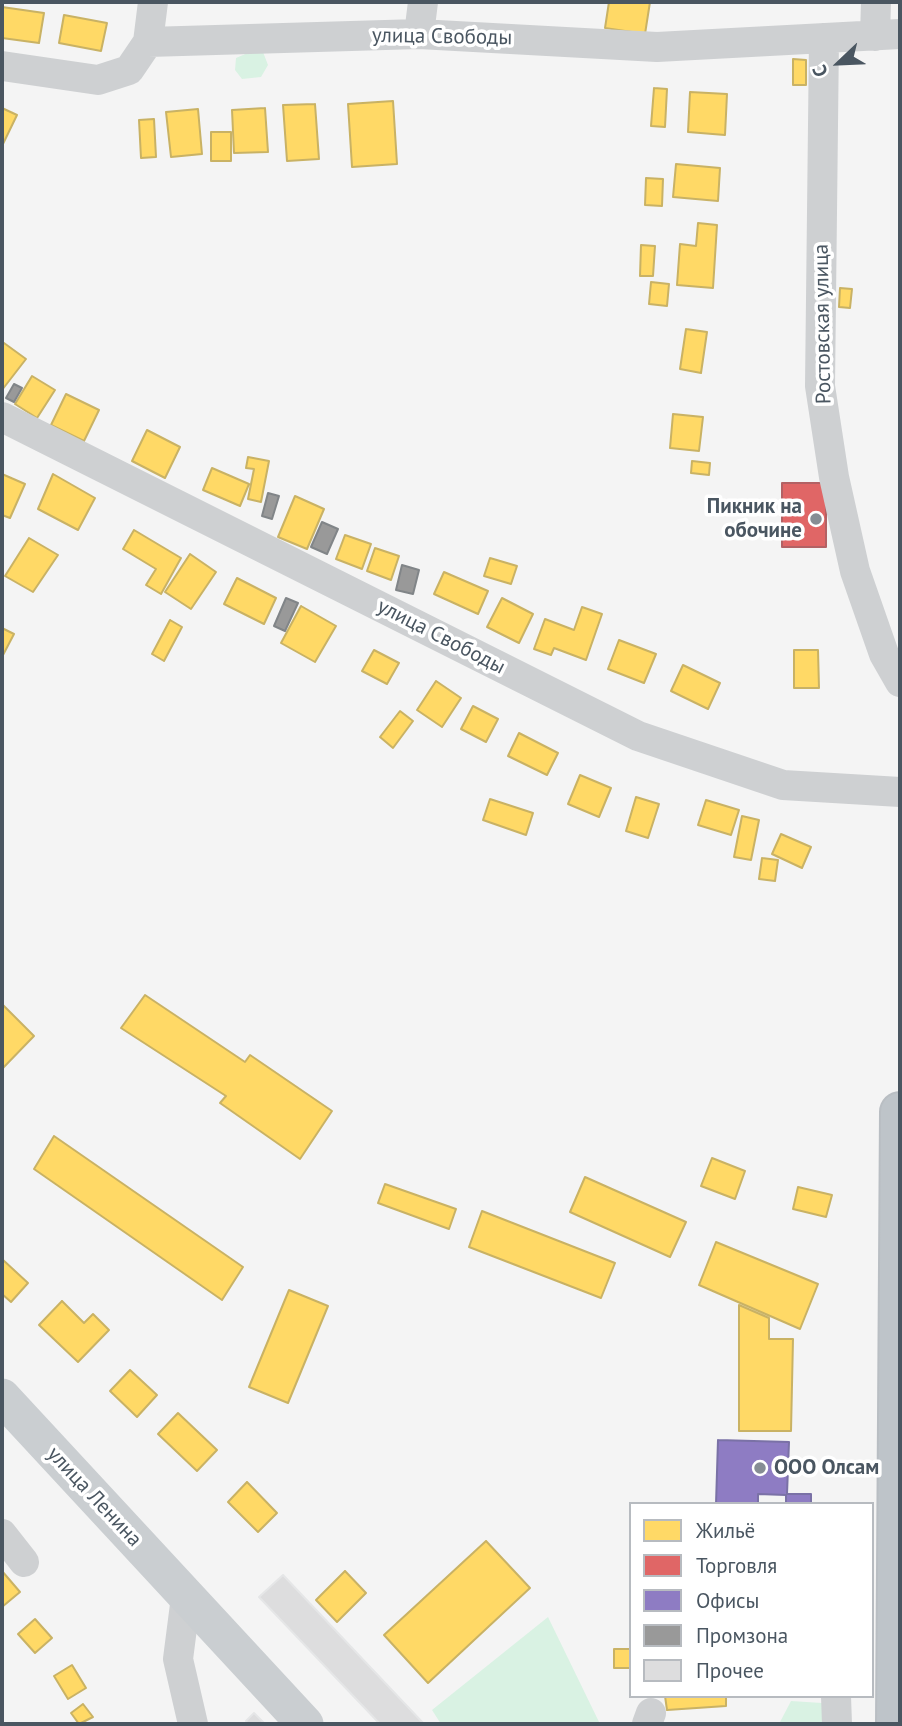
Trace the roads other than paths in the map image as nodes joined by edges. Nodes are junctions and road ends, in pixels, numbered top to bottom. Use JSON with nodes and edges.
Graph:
{"nodes":[{"id":1,"x":153,"y":2,"type":"edge"},
{"id":2,"x":423,"y":2,"type":"edge"},
{"id":3,"x":876,"y":2,"type":"edge"},
{"id":4,"x":419,"y":34,"type":"junction"},
{"id":5,"x":887,"y":35,"type":"edge"},
{"id":6,"x":824,"y":38,"type":"junction"},
{"id":7,"x":148,"y":42,"type":"junction"},
{"id":8,"x":2,"y":66,"type":"edge"},
{"id":9,"x":2,"y":417,"type":"edge"},
{"id":10,"x":900,"y":682,"type":"edge"},
{"id":11,"x":900,"y":792,"type":"edge"},
{"id":12,"x":900,"y":1112,"type":"edge"},
{"id":13,"x":2,"y":1397,"type":"edge"},
{"id":14,"x":2,"y":1534,"type":"edge"},
{"id":15,"x":24,"y":1562,"type":"dead end"},
{"id":16,"x":186,"y":1597,"type":"junction"},
{"id":17,"x":836,"y":1698,"type":"edge"},
{"id":18,"x":193,"y":1724,"type":"edge"},
{"id":19,"x":305,"y":1724,"type":"edge"},
{"id":20,"x":837,"y":1724,"type":"edge"},
{"id":21,"x":896,"y":1724,"type":"edge"}],
"edges":[{"from":1,"to":7,"type":"street"},
{"from":2,"to":4,"type":"street"},
{"from":3,"to":5,"type":"street"},
{"from":4,"to":6,"type":"street","name":"улица Свободы"},
{"from":4,"to":7,"type":"street","name":"улица Свободы"},
{"from":5,"to":6,"type":"street","name":"улица Свободы"},
{"from":6,"to":10,"type":"street","name":"Ростовская улица"},
{"from":7,"to":8,"type":"street"},
{"from":9,"to":11,"type":"street","name":"улица Свободы"},
{"from":12,"to":21,"type":"highway"},
{"from":13,"to":16,"type":"main road","name":"улица Ленина"},
{"from":14,"to":15,"type":"street"},
{"from":16,"to":18,"type":"street"},
{"from":16,"to":19,"type":"main road","name":"улица Ленина"},
{"from":17,"to":20,"type":"street"}]}
